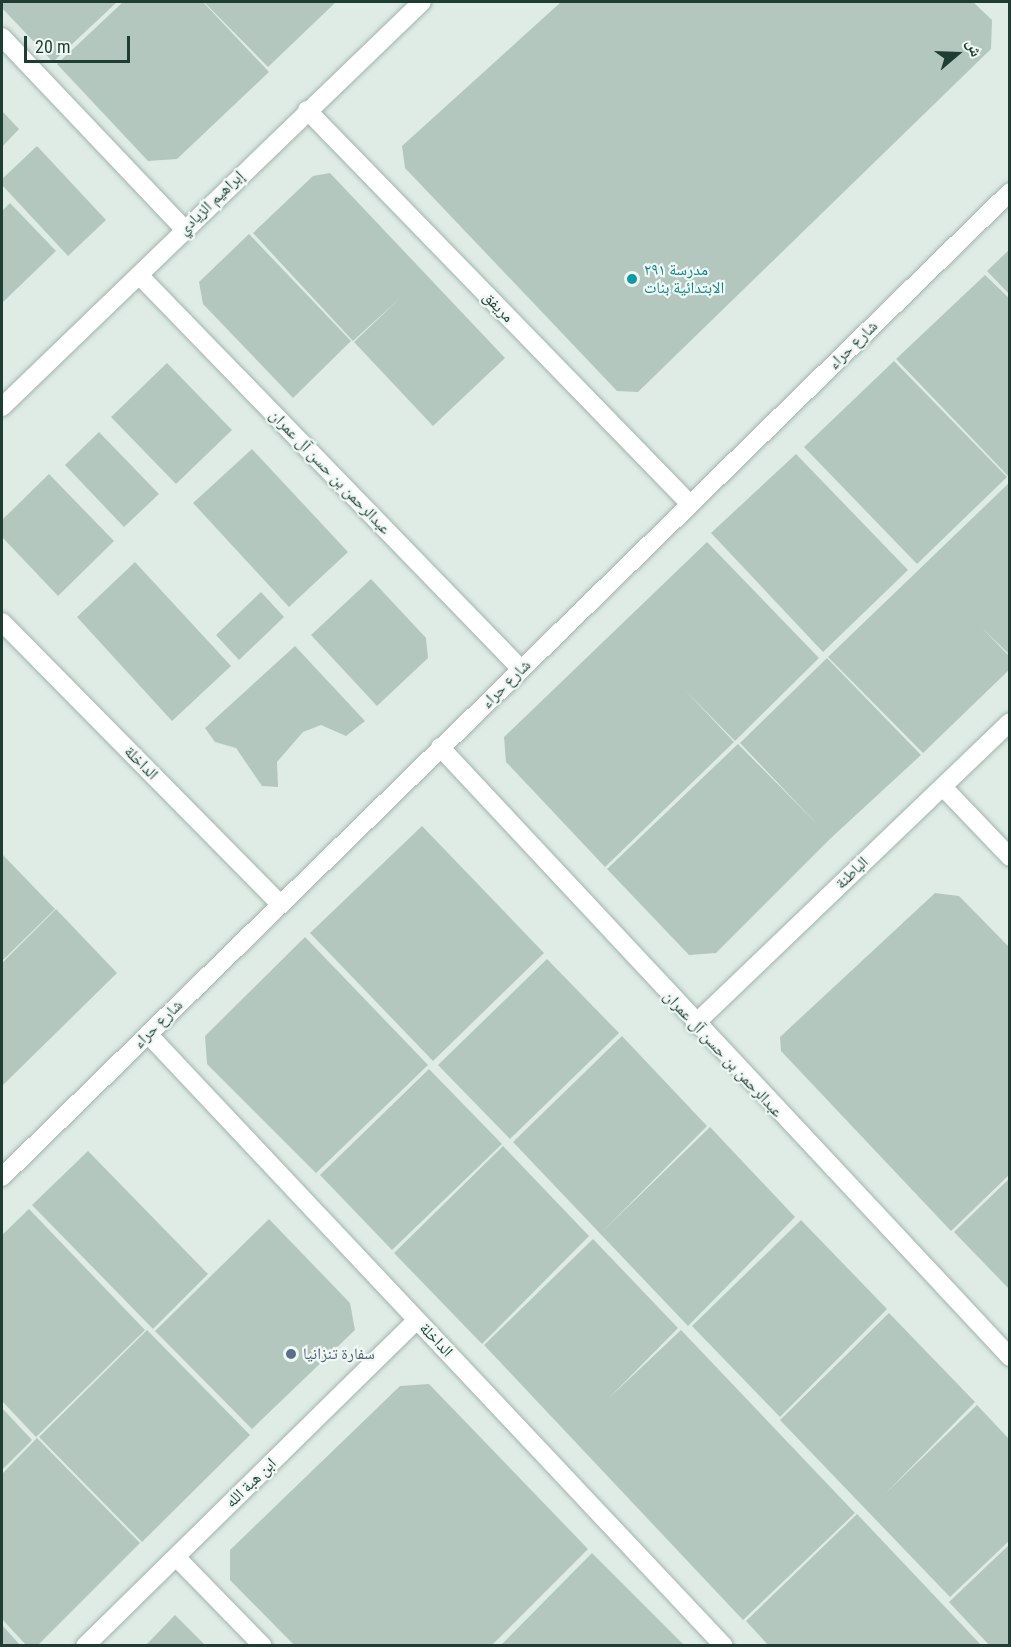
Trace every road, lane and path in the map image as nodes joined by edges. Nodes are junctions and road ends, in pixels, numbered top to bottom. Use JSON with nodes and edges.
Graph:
{"nodes":[{"id":1,"x":422,"y":2,"type":"edge"},
{"id":2,"x":2,"y":37,"type":"edge"},
{"id":3,"x":307,"y":110,"type":"junction"},
{"id":4,"x":1010,"y":192,"type":"edge"},
{"id":5,"x":184,"y":229,"type":"junction"},
{"id":6,"x":139,"y":275,"type":"junction"},
{"id":7,"x":2,"y":407,"type":"edge"},
{"id":8,"x":690,"y":504,"type":"junction"},
{"id":9,"x":2,"y":622,"type":"edge"},
{"id":10,"x":521,"y":669,"type":"junction"},
{"id":11,"x":1010,"y":722,"type":"edge"},
{"id":12,"x":440,"y":747,"type":"junction"},
{"id":13,"x":943,"y":787,"type":"junction"},
{"id":14,"x":1010,"y":857,"type":"edge"},
{"id":15,"x":280,"y":904,"type":"junction"},
{"id":16,"x":694,"y":1024,"type":"junction"},
{"id":17,"x":148,"y":1034,"type":"junction"},
{"id":18,"x":6,"y":1164,"type":"edge"},
{"id":19,"x":417,"y":1320,"type":"junction"},
{"id":20,"x":1010,"y":1357,"type":"edge"},
{"id":21,"x":176,"y":1557,"type":"junction"},
{"id":22,"x":85,"y":1646,"type":"edge"},
{"id":23,"x":263,"y":1646,"type":"edge"},
{"id":24,"x":724,"y":1646,"type":"edge"}],
"edges":[{"from":1,"to":3,"type":"street","name":"إبراهيم الزيادي"},
{"from":2,"to":5,"type":"street"},
{"from":3,"to":5,"type":"street","name":"إبراهيم الزيادي"},
{"from":3,"to":8,"type":"street","name":"مريفق"},
{"from":4,"to":8,"type":"street","name":"شارع حراء"},
{"from":5,"to":6,"type":"street","name":"إبراهيم الزيادي"},
{"from":6,"to":7,"type":"street","name":"إبراهيم الزيادي"},
{"from":6,"to":10,"type":"street","name":"عبدالرحمن بن حسن آل عمران"},
{"from":8,"to":10,"type":"street","name":"شارع حراء"},
{"from":9,"to":15,"type":"street","name":"الداخلة"},
{"from":10,"to":12,"type":"street","name":"شارع حراء"},
{"from":11,"to":13,"type":"street","name":"الباطنة"},
{"from":12,"to":15,"type":"street","name":"شارع حراء"},
{"from":12,"to":16,"type":"street","name":"عبدالرحمن بن حسن آل عمران"},
{"from":13,"to":14,"type":"street"},
{"from":13,"to":16,"type":"street","name":"الباطنة"},
{"from":15,"to":17,"type":"street","name":"شارع حراء"},
{"from":16,"to":20,"type":"street","name":"عبدالرحمن بن حسن آل عمران"},
{"from":17,"to":18,"type":"street","name":"شارع حراء"},
{"from":17,"to":19,"type":"street","name":"الداخلة"},
{"from":19,"to":21,"type":"street","name":"ابن هبة الله"},
{"from":19,"to":24,"type":"street","name":"الداخلة"},
{"from":21,"to":22,"type":"street","name":"ابن هبة الله"},
{"from":21,"to":23,"type":"street"}]}
